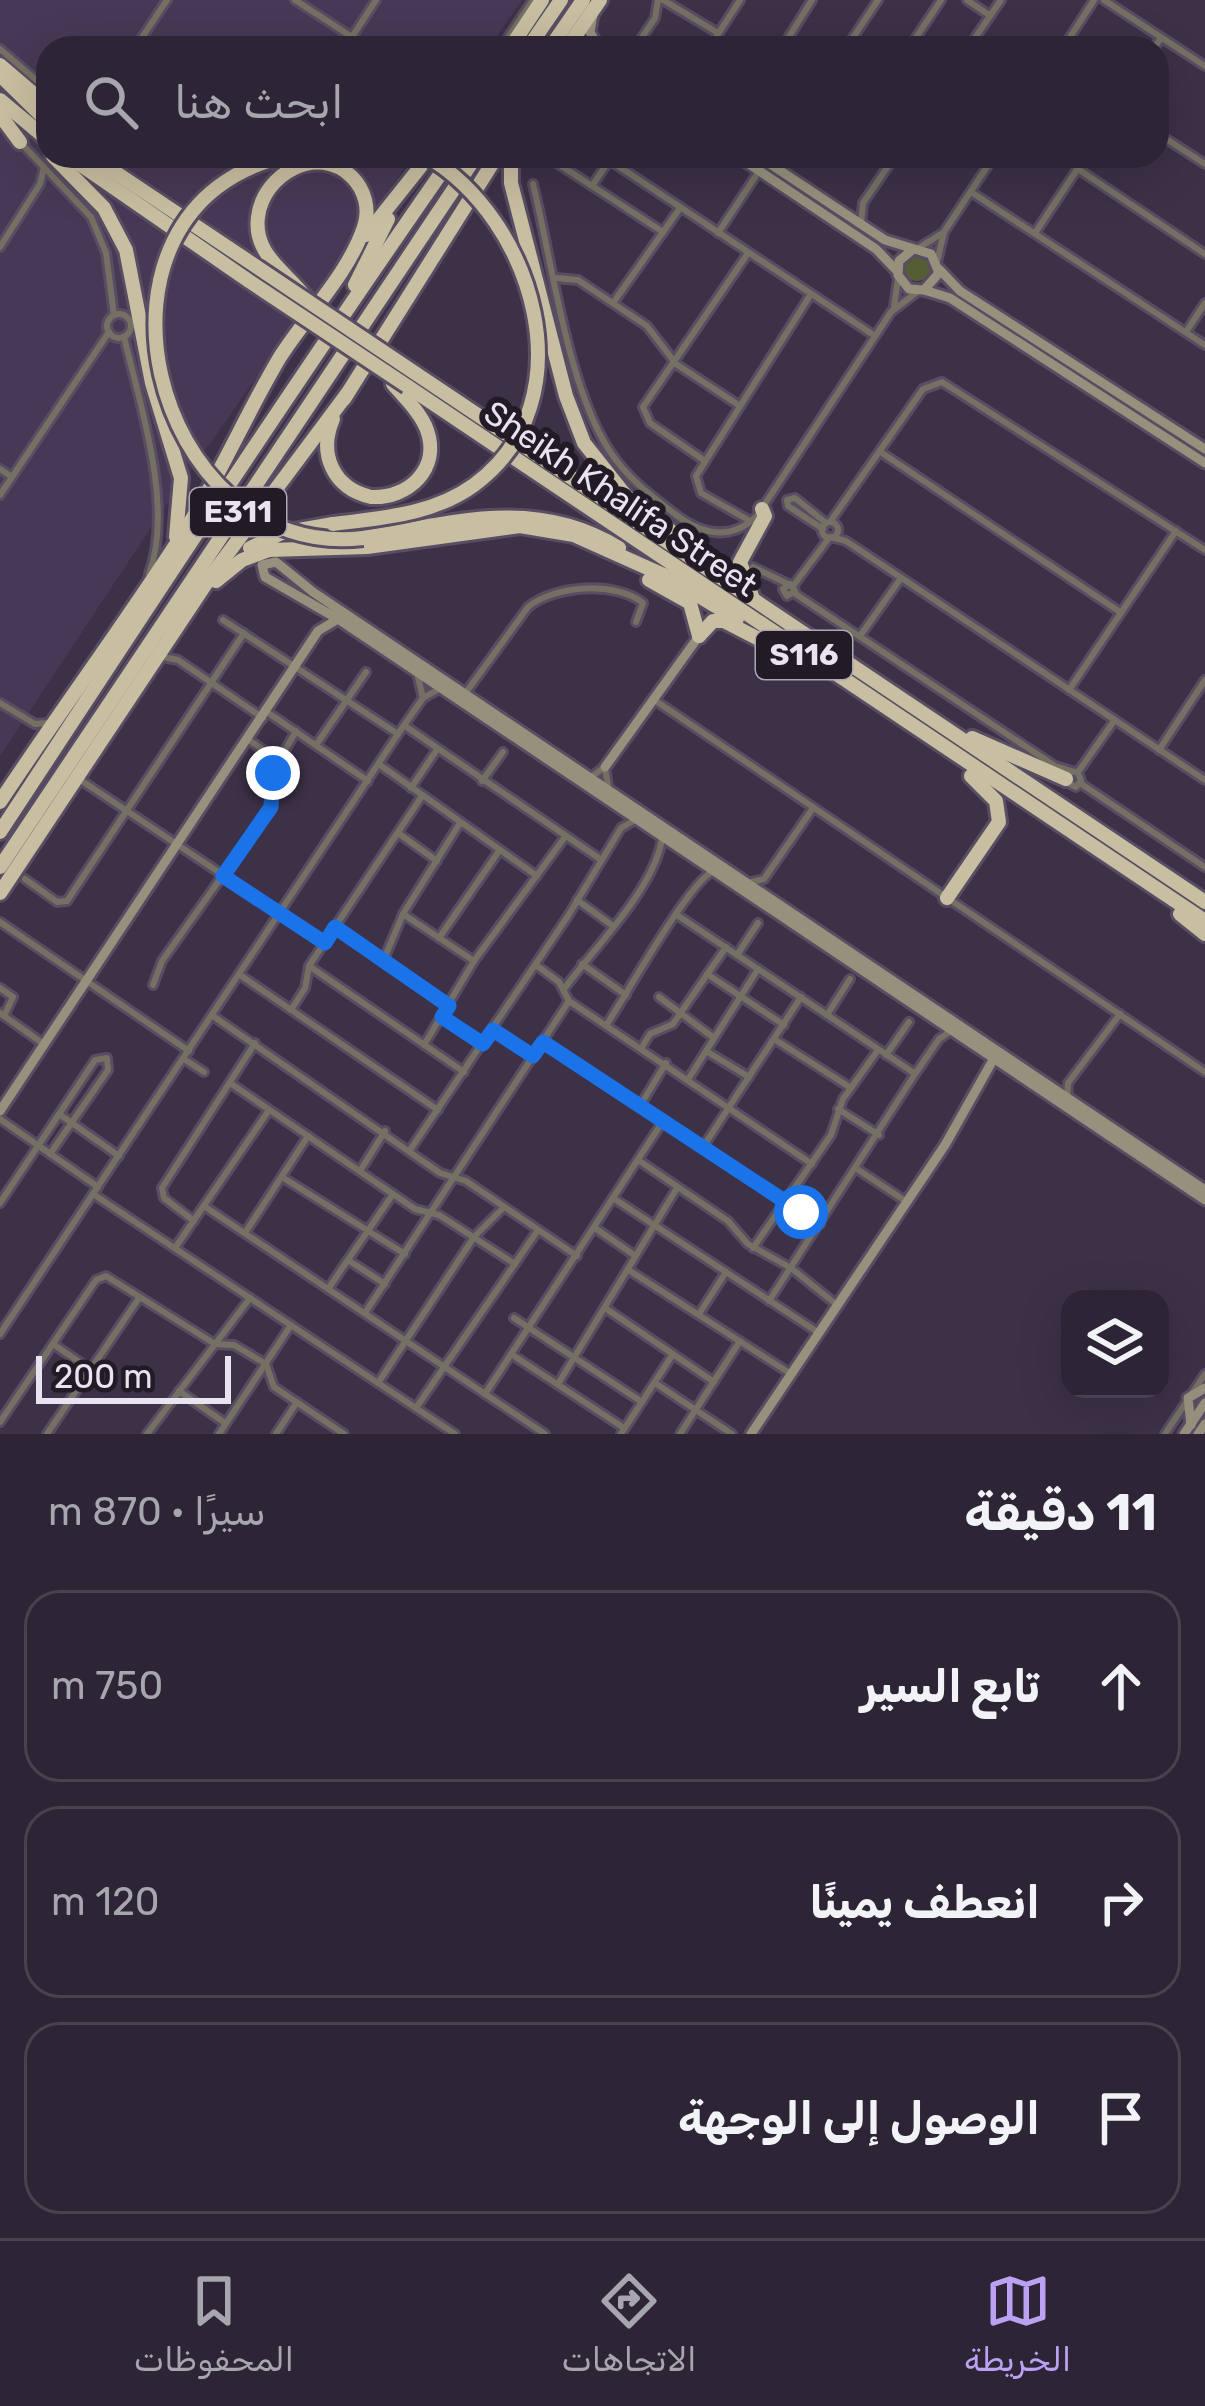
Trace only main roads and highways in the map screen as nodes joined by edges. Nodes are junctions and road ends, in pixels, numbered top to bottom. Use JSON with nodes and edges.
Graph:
{"nodes":[{"id":1,"x":538,"y":0,"type":"edge"},
{"id":2,"x":562,"y":0,"type":"edge"},
{"id":3,"x":593,"y":2,"type":"edge"},
{"id":4,"x":513,"y":36,"type":"edge"},
{"id":5,"x":536,"y":36,"type":"edge"},
{"id":6,"x":561,"y":36,"type":"edge"},
{"id":7,"x":574,"y":36,"type":"edge"},
{"id":8,"x":0,"y":64,"type":"edge"},
{"id":9,"x":0,"y":75,"type":"edge"},
{"id":10,"x":36,"y":92,"type":"edge"},
{"id":11,"x":0,"y":100,"type":"edge"},
{"id":12,"x":36,"y":110,"type":"edge"},
{"id":13,"x":0,"y":119,"type":"edge"},
{"id":14,"x":26,"y":122,"type":"junction"},
{"id":15,"x":36,"y":130,"type":"edge"},
{"id":16,"x":36,"y":138,"type":"edge"},
{"id":17,"x":20,"y":142,"type":"road end"},
{"id":18,"x":60,"y":168,"type":"edge"},
{"id":19,"x":87,"y":168,"type":"edge"},
{"id":20,"x":107,"y":168,"type":"edge"},
{"id":21,"x":260,"y":168,"type":"edge"},
{"id":22,"x":293,"y":168,"type":"edge"},
{"id":23,"x":337,"y":168,"type":"edge"},
{"id":24,"x":420,"y":168,"type":"edge"},
{"id":25,"x":441,"y":168,"type":"edge"},
{"id":26,"x":445,"y":168,"type":"edge"},
{"id":27,"x":468,"y":168,"type":"edge"},
{"id":28,"x":489,"y":168,"type":"edge"},
{"id":29,"x":511,"y":168,"type":"edge"},
{"id":30,"x":416,"y":174,"type":"junction"},
{"id":31,"x":253,"y":274,"type":"junction"},
{"id":32,"x":330,"y":281,"type":"junction"},
{"id":33,"x":310,"y":303,"type":"junction"},
{"id":34,"x":343,"y":312,"type":"junction"},
{"id":35,"x":408,"y":384,"type":"junction"},
{"id":36,"x":347,"y":394,"type":"junction"},
{"id":37,"x":760,"y":511,"type":"road end"},
{"id":38,"x":475,"y":531,"type":"junction"},
{"id":39,"x":170,"y":554,"type":"junction"},
{"id":40,"x":670,"y":578,"type":"junction"},
{"id":41,"x":737,"y":590,"type":"junction"},
{"id":42,"x":195,"y":601,"type":"junction"},
{"id":43,"x":756,"y":603,"type":"junction"},
{"id":44,"x":764,"y":627,"type":"junction"},
{"id":45,"x":816,"y":664,"type":"junction"},
{"id":46,"x":963,"y":738,"type":"junction"},
{"id":47,"x":958,"y":758,"type":"junction"},
{"id":48,"x":1074,"y":777,"type":"road end"},
{"id":49,"x":0,"y":802,"type":"edge"},
{"id":50,"x":0,"y":832,"type":"edge"},
{"id":51,"x":1071,"y":833,"type":"junction"},
{"id":52,"x":0,"y":867,"type":"edge"},
{"id":53,"x":0,"y":893,"type":"edge"},
{"id":54,"x":947,"y":898,"type":"road end"},
{"id":55,"x":1205,"y":902,"type":"edge"},
{"id":56,"x":1205,"y":921,"type":"edge"},
{"id":57,"x":1205,"y":934,"type":"edge"}],
"edges":[{"from":1,"to":4,"type":"highway"},
{"from":2,"to":5,"type":"highway"},
{"from":3,"to":6,"type":"highway"},
{"from":3,"to":7,"type":"highway"},
{"from":8,"to":10,"type":"highway"},
{"from":9,"to":12,"type":"highway"},
{"from":11,"to":14,"type":"highway"},
{"from":13,"to":17,"type":"highway"},
{"from":14,"to":15,"type":"highway"},
{"from":14,"to":16,"type":"highway"},
{"from":18,"to":39,"type":"highway"},
{"from":19,"to":31,"type":"highway","name":"Sheikh Khalifa Street","number":"S116"},
{"from":20,"to":31,"type":"highway","name":"Sheikh Khalifa Street","number":"S116"},
{"from":21,"to":40,"type":"highway","bridge":true},
{"from":22,"to":33,"type":"highway","bridge":true},
{"from":23,"to":32,"type":"highway","bridge":true},
{"from":24,"to":30,"type":"highway"},
{"from":25,"to":42,"type":"highway","bridge":true},
{"from":26,"to":34,"type":"highway","number":"E311"},
{"from":27,"to":52,"type":"highway","number":"E311"},
{"from":28,"to":36,"type":"highway"},
{"from":29,"to":41,"type":"highway"},
{"from":30,"to":32,"type":"highway"},
{"from":30,"to":34,"type":"highway"},
{"from":31,"to":33,"type":"highway","name":"Sheikh Khalifa Street","number":"S116","bridge":true},
{"from":31,"to":35,"type":"highway","name":"Sheikh Khalifa Street","number":"S116","bridge":true},
{"from":32,"to":39,"type":"highway"},
{"from":33,"to":35,"type":"highway","name":"Sheikh Khalifa Street","number":"S116","bridge":true},
{"from":34,"to":50,"type":"highway","number":"E311"},
{"from":35,"to":36,"type":"highway"},
{"from":35,"to":41,"type":"highway","name":"Sheikh Khalifa Street","number":"S116"},
{"from":35,"to":44,"type":"highway","name":"Sheikh Khalifa Street","number":"S116"},
{"from":36,"to":42,"type":"highway"},
{"from":37,"to":43,"type":"highway"},
{"from":38,"to":40,"type":"highway"},
{"from":38,"to":42,"type":"highway"},
{"from":38,"to":45,"type":"highway"},
{"from":39,"to":49,"type":"highway"},
{"from":40,"to":44,"type":"highway"},
{"from":41,"to":43,"type":"highway","name":"Sheikh Khalifa Street","number":"S116"},
{"from":42,"to":53,"type":"highway"},
{"from":43,"to":46,"type":"highway","name":"Sheikh Khalifa Street","number":"S116"},
{"from":44,"to":45,"type":"highway","name":"Sheikh Khalifa Street","number":"S116"},
{"from":45,"to":47,"type":"highway","name":"Sheikh Khalifa Street","number":"S116"},
{"from":46,"to":48,"type":"highway"},
{"from":46,"to":55,"type":"highway","name":"Sheikh Khalifa Street","number":"S116"},
{"from":47,"to":51,"type":"highway","name":"Sheikh Khalifa Street","number":"S116"},
{"from":47,"to":54,"type":"highway"},
{"from":51,"to":56,"type":"highway","name":"Sheikh Khalifa Street","number":"S116"},
{"from":51,"to":57,"type":"highway"}]}
